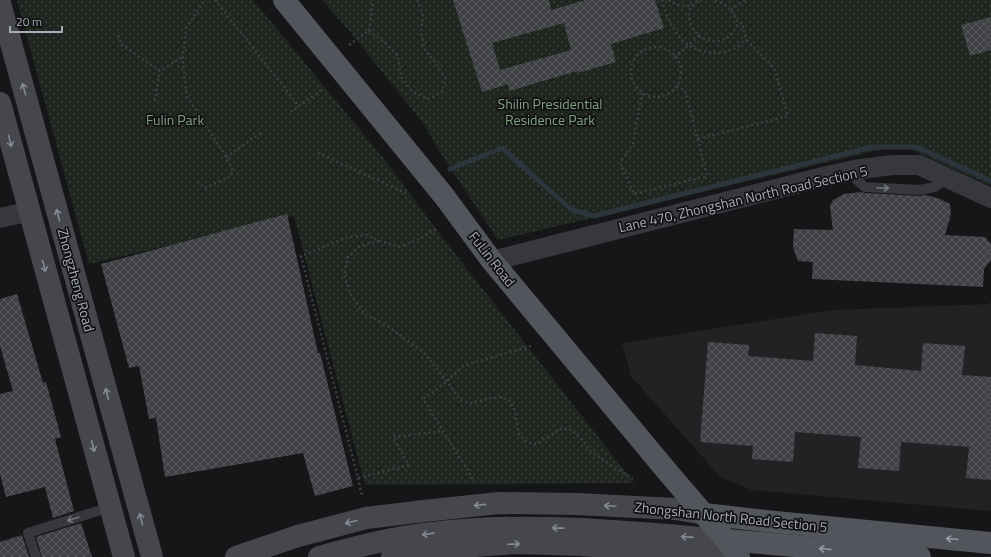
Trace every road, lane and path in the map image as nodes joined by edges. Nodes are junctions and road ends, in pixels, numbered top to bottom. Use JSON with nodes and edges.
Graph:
{"nodes":[{"id":1,"x":205,"y":0,"type":"edge"},
{"id":2,"x":215,"y":0,"type":"edge"},
{"id":3,"x":284,"y":0,"type":"edge"},
{"id":4,"x":373,"y":0,"type":"edge"},
{"id":5,"x":417,"y":0,"type":"edge"},
{"id":6,"x":662,"y":0,"type":"edge"},
{"id":7,"x":670,"y":0,"type":"edge"},
{"id":8,"x":702,"y":0,"type":"edge"},
{"id":9,"x":713,"y":0,"type":"edge"},
{"id":10,"x":745,"y":0,"type":"edge"},
{"id":11,"x":691,"y":6,"type":"junction"},
{"id":12,"x":1,"y":9,"type":"edge"},
{"id":13,"x":298,"y":10,"type":"edge"},
{"id":14,"x":731,"y":10,"type":"junction"},
{"id":15,"x":738,"y":23,"type":"junction"},
{"id":16,"x":369,"y":32,"type":"junction"},
{"id":17,"x":118,"y":35,"type":"dead end"},
{"id":18,"x":699,"y":36,"type":"junction"},
{"id":19,"x":746,"y":39,"type":"junction"},
{"id":20,"x":349,"y":45,"type":"dead end"},
{"id":21,"x":688,"y":45,"type":"junction"},
{"id":22,"x":183,"y":57,"type":"junction"},
{"id":23,"x":675,"y":57,"type":"junction"},
{"id":24,"x":160,"y":72,"type":"junction"},
{"id":25,"x":676,"y":86,"type":"junction"},
{"id":26,"x":321,"y":90,"type":"dead end"},
{"id":27,"x":642,"y":93,"type":"junction"},
{"id":28,"x":155,"y":101,"type":"dead end"},
{"id":29,"x":0,"y":103,"type":"edge"},
{"id":30,"x":300,"y":106,"type":"junction"},
{"id":31,"x":291,"y":112,"type":"dead end"},
{"id":32,"x":262,"y":132,"type":"dead end"},
{"id":33,"x":698,"y":139,"type":"junction"},
{"id":34,"x":318,"y":153,"type":"dead end"},
{"id":35,"x":226,"y":157,"type":"junction"},
{"id":36,"x":197,"y":182,"type":"dead end"},
{"id":37,"x":406,"y":193,"type":"dead end"},
{"id":38,"x":991,"y":198,"type":"edge"},
{"id":39,"x":30,"y":211,"type":"junction"},
{"id":40,"x":0,"y":218,"type":"edge"},
{"id":41,"x":436,"y":229,"type":"dead end"},
{"id":42,"x":380,"y":241,"type":"junction"},
{"id":43,"x":492,"y":260,"type":"junction"},
{"id":44,"x":531,"y":346,"type":"dead end"},
{"id":45,"x":447,"y":381,"type":"junction"},
{"id":46,"x":444,"y":431,"type":"junction"},
{"id":47,"x":358,"y":478,"type":"junction"},
{"id":48,"x":473,"y":479,"type":"dead end"},
{"id":49,"x":633,"y":479,"type":"dead end"},
{"id":50,"x":362,"y":496,"type":"dead end"},
{"id":51,"x":110,"y":507,"type":"junction"},
{"id":52,"x":704,"y":514,"type":"junction"},
{"id":53,"x":991,"y":543,"type":"edge"},
{"id":54,"x":730,"y":548,"type":"edge"},
{"id":55,"x":919,"y":550,"type":"edge"},
{"id":56,"x":36,"y":557,"type":"edge"},
{"id":57,"x":124,"y":557,"type":"edge"},
{"id":58,"x":152,"y":557,"type":"edge"},
{"id":59,"x":236,"y":557,"type":"edge"},
{"id":60,"x":319,"y":557,"type":"edge"},
{"id":61,"x":392,"y":557,"type":"edge"},
{"id":62,"x":739,"y":557,"type":"edge"}],
"edges":[{"from":1,"to":22,"type":"path"},
{"from":2,"to":30,"type":"path"},
{"from":3,"to":13,"type":"main road","name":"FuLin Road"},
{"from":4,"to":16,"type":"path"},
{"from":5,"to":16,"type":"path"},
{"from":6,"to":21,"type":"path"},
{"from":7,"to":11,"type":"path"},
{"from":8,"to":11,"type":"path"},
{"from":9,"to":14,"type":"path"},
{"from":10,"to":14,"type":"path"},
{"from":11,"to":18,"type":"path"},
{"from":58,"to":12,"type":"main road","name":"Zhongzheng Road","one_way":true},
{"from":13,"to":43,"type":"main road","name":"FuLin Road"},
{"from":14,"to":15,"type":"path"},
{"from":15,"to":18,"type":"path"},
{"from":15,"to":19,"type":"path"},
{"from":16,"to":20,"type":"path"},
{"from":17,"to":24,"type":"path"},
{"from":18,"to":21,"type":"path"},
{"from":19,"to":21,"type":"path"},
{"from":19,"to":33,"type":"path"},
{"from":21,"to":23,"type":"path"},
{"from":22,"to":24,"type":"path"},
{"from":22,"to":35,"type":"path"},
{"from":23,"to":25,"type":"path"},
{"from":23,"to":27,"type":"path"},
{"from":24,"to":28,"type":"path"},
{"from":25,"to":27,"type":"path"},
{"from":25,"to":33,"type":"path"},
{"from":26,"to":30,"type":"path"},
{"from":27,"to":33,"type":"path"},
{"from":29,"to":39,"type":"main road","name":"Zhongzheng Road","one_way":true},
{"from":30,"to":31,"type":"path"},
{"from":32,"to":35,"type":"path"},
{"from":34,"to":37,"type":"path"},
{"from":35,"to":36,"type":"path"},
{"from":38,"to":43,"type":"street","name":"Lane 470, Zhongshan North Road Section 5"},
{"from":39,"to":40,"type":"street"},
{"from":39,"to":51,"type":"main road","name":"Zhongzheng Road","one_way":true},
{"from":41,"to":42,"type":"path"},
{"from":42,"to":45,"type":"path"},
{"from":42,"to":47,"type":"path"},
{"from":43,"to":52,"type":"main road","name":"FuLin Road"},
{"from":44,"to":45,"type":"path"},
{"from":45,"to":46,"type":"path"},
{"from":45,"to":49,"type":"path"},
{"from":46,"to":47,"type":"path"},
{"from":46,"to":48,"type":"path"},
{"from":47,"to":50,"type":"path"},
{"from":51,"to":56,"type":"lane","one_way":true},
{"from":51,"to":57,"type":"main road","name":"Zhongzheng Road"},
{"from":52,"to":54,"type":"main road","name":"FuLin Road"},
{"from":52,"to":55,"type":"main road","name":"Zhongshan North Road Section 5"},
{"from":52,"to":59,"type":"main road","name":"Zhongshan North Road Section 5","one_way":true},
{"from":53,"to":55,"type":"main road","name":"Zhongshan North Road Section 5","one_way":true},
{"from":55,"to":54,"type":"main road","name":"Zhongshan North Road Section 5","one_way":true},
{"from":54,"to":60,"type":"main road","name":"Zhongshan North Road Section 5","one_way":true},
{"from":61,"to":54,"type":"main road","name":"Zhongshan North Road Section 5","one_way":true},
{"from":54,"to":62,"type":"main road","name":"FuLin Road"}]}
